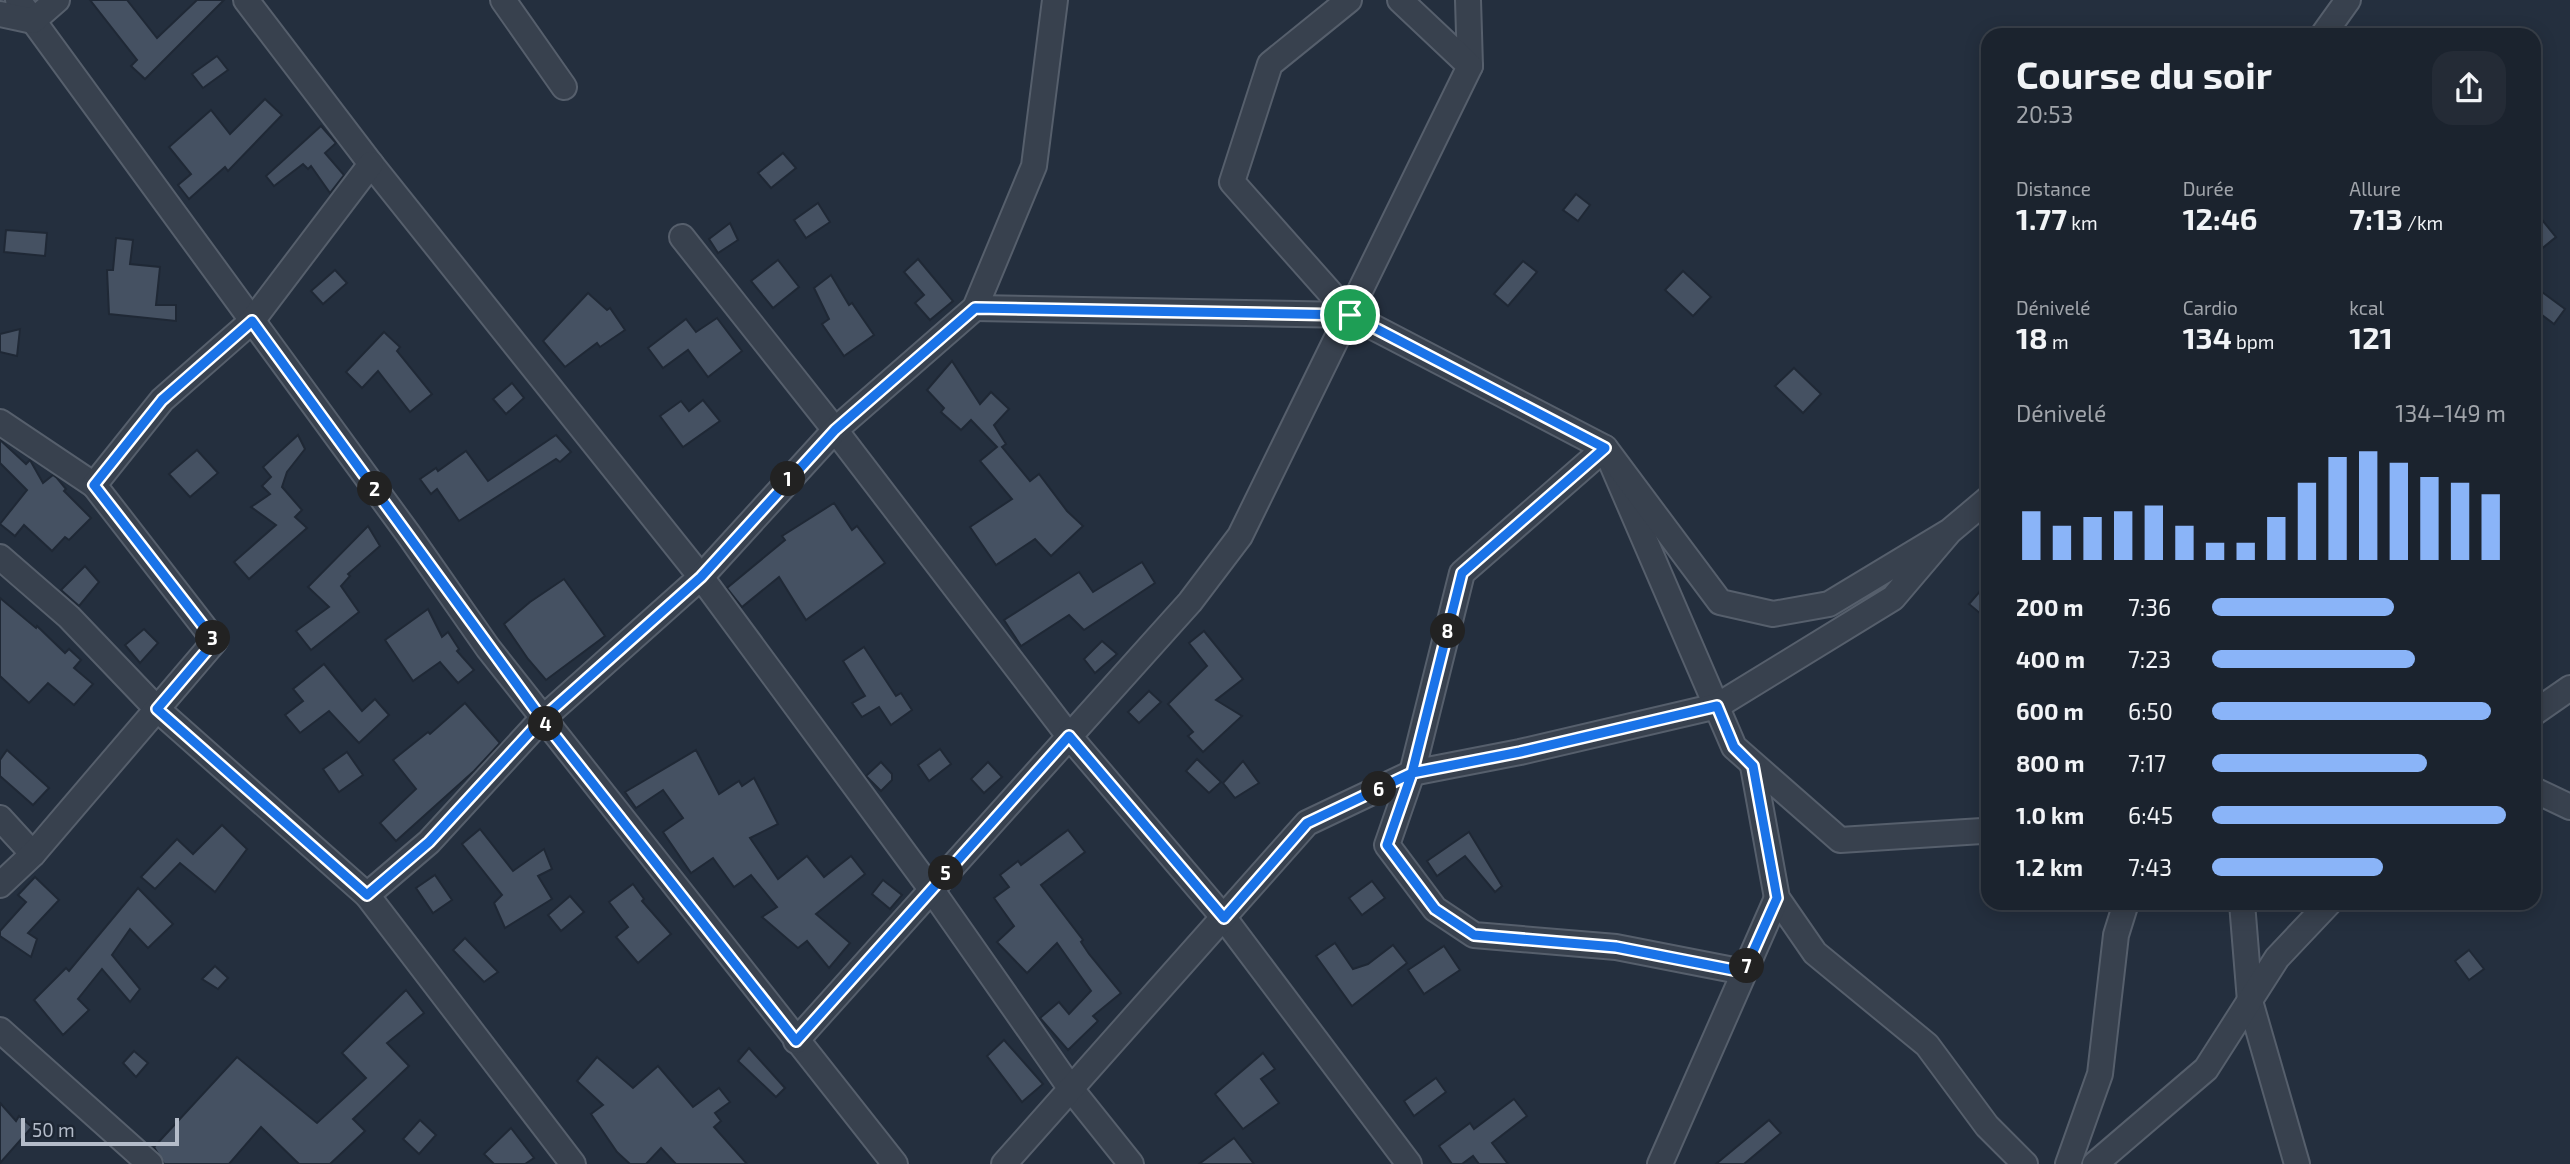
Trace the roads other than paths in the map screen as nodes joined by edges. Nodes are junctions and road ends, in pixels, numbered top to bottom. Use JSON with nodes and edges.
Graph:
{"nodes":[{"id":1,"x":18,"y":0,"type":"edge"},
{"id":2,"x":57,"y":0,"type":"edge"},
{"id":3,"x":246,"y":0,"type":"edge"},
{"id":4,"x":503,"y":0,"type":"edge"},
{"id":5,"x":1055,"y":0,"type":"edge"},
{"id":6,"x":1349,"y":0,"type":"edge"},
{"id":7,"x":1400,"y":0,"type":"edge"},
{"id":8,"x":1468,"y":0,"type":"edge"},
{"id":9,"x":2348,"y":0,"type":"edge"},
{"id":10,"x":0,"y":14,"type":"edge"},
{"id":11,"x":33,"y":21,"type":"junction"},
{"id":12,"x":2328,"y":28,"type":"edge"},
{"id":13,"x":1470,"y":66,"type":"junction"},
{"id":14,"x":564,"y":87,"type":"dead end"},
{"id":15,"x":370,"y":164,"type":"junction"},
{"id":16,"x":682,"y":237,"type":"dead end"},
{"id":17,"x":975,"y":308,"type":"junction"},
{"id":18,"x":1350,"y":315,"type":"junction"},
{"id":19,"x":252,"y":321,"type":"junction"},
{"id":20,"x":0,"y":422,"type":"edge"},
{"id":21,"x":835,"y":430,"type":"junction"},
{"id":22,"x":1605,"y":448,"type":"junction"},
{"id":23,"x":94,"y":485,"type":"junction"},
{"id":24,"x":1981,"y":505,"type":"edge"},
{"id":25,"x":1950,"y":530,"type":"junction"},
{"id":26,"x":0,"y":557,"type":"edge"},
{"id":27,"x":701,"y":577,"type":"junction"},
{"id":28,"x":2570,"y":688,"type":"edge"},
{"id":29,"x":1717,"y":706,"type":"junction"},
{"id":30,"x":2541,"y":708,"type":"edge"},
{"id":31,"x":157,"y":709,"type":"junction"},
{"id":32,"x":542,"y":719,"type":"junction"},
{"id":33,"x":1069,"y":736,"type":"junction"},
{"id":34,"x":1753,"y":766,"type":"junction"},
{"id":35,"x":1412,"y":773,"type":"junction"},
{"id":36,"x":2541,"y":793,"type":"edge"},
{"id":37,"x":2570,"y":807,"type":"edge"},
{"id":38,"x":0,"y":818,"type":"edge"},
{"id":39,"x":1981,"y":831,"type":"edge"},
{"id":40,"x":33,"y":854,"type":"junction"},
{"id":41,"x":0,"y":885,"type":"edge"},
{"id":42,"x":931,"y":889,"type":"junction"},
{"id":43,"x":367,"y":895,"type":"junction"},
{"id":44,"x":1777,"y":898,"type":"junction"},
{"id":45,"x":2124,"y":910,"type":"edge"},
{"id":46,"x":2243,"y":910,"type":"edge"},
{"id":47,"x":2322,"y":910,"type":"edge"},
{"id":48,"x":1224,"y":918,"type":"junction"},
{"id":49,"x":1744,"y":972,"type":"junction"},
{"id":50,"x":2250,"y":1001,"type":"junction"},
{"id":51,"x":0,"y":1030,"type":"edge"},
{"id":52,"x":796,"y":1041,"type":"junction"},
{"id":53,"x":1071,"y":1088,"type":"junction"},
{"id":54,"x":150,"y":1164,"type":"edge"},
{"id":55,"x":573,"y":1164,"type":"edge"},
{"id":56,"x":895,"y":1164,"type":"edge"},
{"id":57,"x":1004,"y":1164,"type":"edge"},
{"id":58,"x":1130,"y":1164,"type":"edge"},
{"id":59,"x":1409,"y":1164,"type":"edge"},
{"id":60,"x":1660,"y":1164,"type":"edge"},
{"id":61,"x":2025,"y":1164,"type":"edge"},
{"id":62,"x":2068,"y":1164,"type":"edge"},
{"id":63,"x":2095,"y":1164,"type":"edge"},
{"id":64,"x":2297,"y":1164,"type":"edge"}],
"edges":[{"from":1,"to":11,"type":"street"},
{"from":2,"to":11,"type":"street"},
{"from":3,"to":15,"type":"street"},
{"from":4,"to":14,"type":"street"},
{"from":5,"to":17,"type":"street"},
{"from":6,"to":18,"type":"street"},
{"from":7,"to":13,"type":"street"},
{"from":8,"to":13,"type":"street"},
{"from":9,"to":12,"type":"street"},
{"from":10,"to":11,"type":"street"},
{"from":11,"to":19,"type":"street"},
{"from":13,"to":18,"type":"street"},
{"from":15,"to":19,"type":"street"},
{"from":15,"to":27,"type":"street"},
{"from":16,"to":21,"type":"street"},
{"from":17,"to":18,"type":"street"},
{"from":17,"to":21,"type":"street"},
{"from":18,"to":22,"type":"street"},
{"from":18,"to":33,"type":"street"},
{"from":19,"to":23,"type":"street"},
{"from":19,"to":32,"type":"street"},
{"from":20,"to":23,"type":"street"},
{"from":21,"to":27,"type":"street"},
{"from":21,"to":33,"type":"street"},
{"from":22,"to":25,"type":"street"},
{"from":22,"to":29,"type":"street"},
{"from":22,"to":35,"type":"street"},
{"from":23,"to":31,"type":"street"},
{"from":24,"to":25,"type":"street"},
{"from":25,"to":29,"type":"street"},
{"from":26,"to":31,"type":"street"},
{"from":27,"to":32,"type":"street"},
{"from":27,"to":42,"type":"street"},
{"from":28,"to":30,"type":"street"},
{"from":29,"to":34,"type":"street"},
{"from":29,"to":35,"type":"street"},
{"from":31,"to":40,"type":"street"},
{"from":31,"to":43,"type":"street"},
{"from":32,"to":43,"type":"street"},
{"from":32,"to":52,"type":"street"},
{"from":33,"to":42,"type":"street"},
{"from":33,"to":48,"type":"street"},
{"from":34,"to":39,"type":"street"},
{"from":34,"to":44,"type":"street"},
{"from":35,"to":48,"type":"street"},
{"from":35,"to":49,"type":"street"},
{"from":36,"to":37,"type":"street"},
{"from":38,"to":40,"type":"street"},
{"from":40,"to":41,"type":"street"},
{"from":42,"to":52,"type":"street"},
{"from":42,"to":53,"type":"street"},
{"from":43,"to":55,"type":"street"},
{"from":44,"to":49,"type":"street"},
{"from":44,"to":61,"type":"street"},
{"from":45,"to":62,"type":"street"},
{"from":46,"to":50,"type":"street"},
{"from":47,"to":50,"type":"street"},
{"from":48,"to":53,"type":"street"},
{"from":48,"to":59,"type":"street"},
{"from":49,"to":60,"type":"street"},
{"from":50,"to":63,"type":"street"},
{"from":50,"to":64,"type":"street"},
{"from":51,"to":54,"type":"street"},
{"from":52,"to":56,"type":"street"},
{"from":53,"to":57,"type":"street"},
{"from":53,"to":58,"type":"street"}]}
